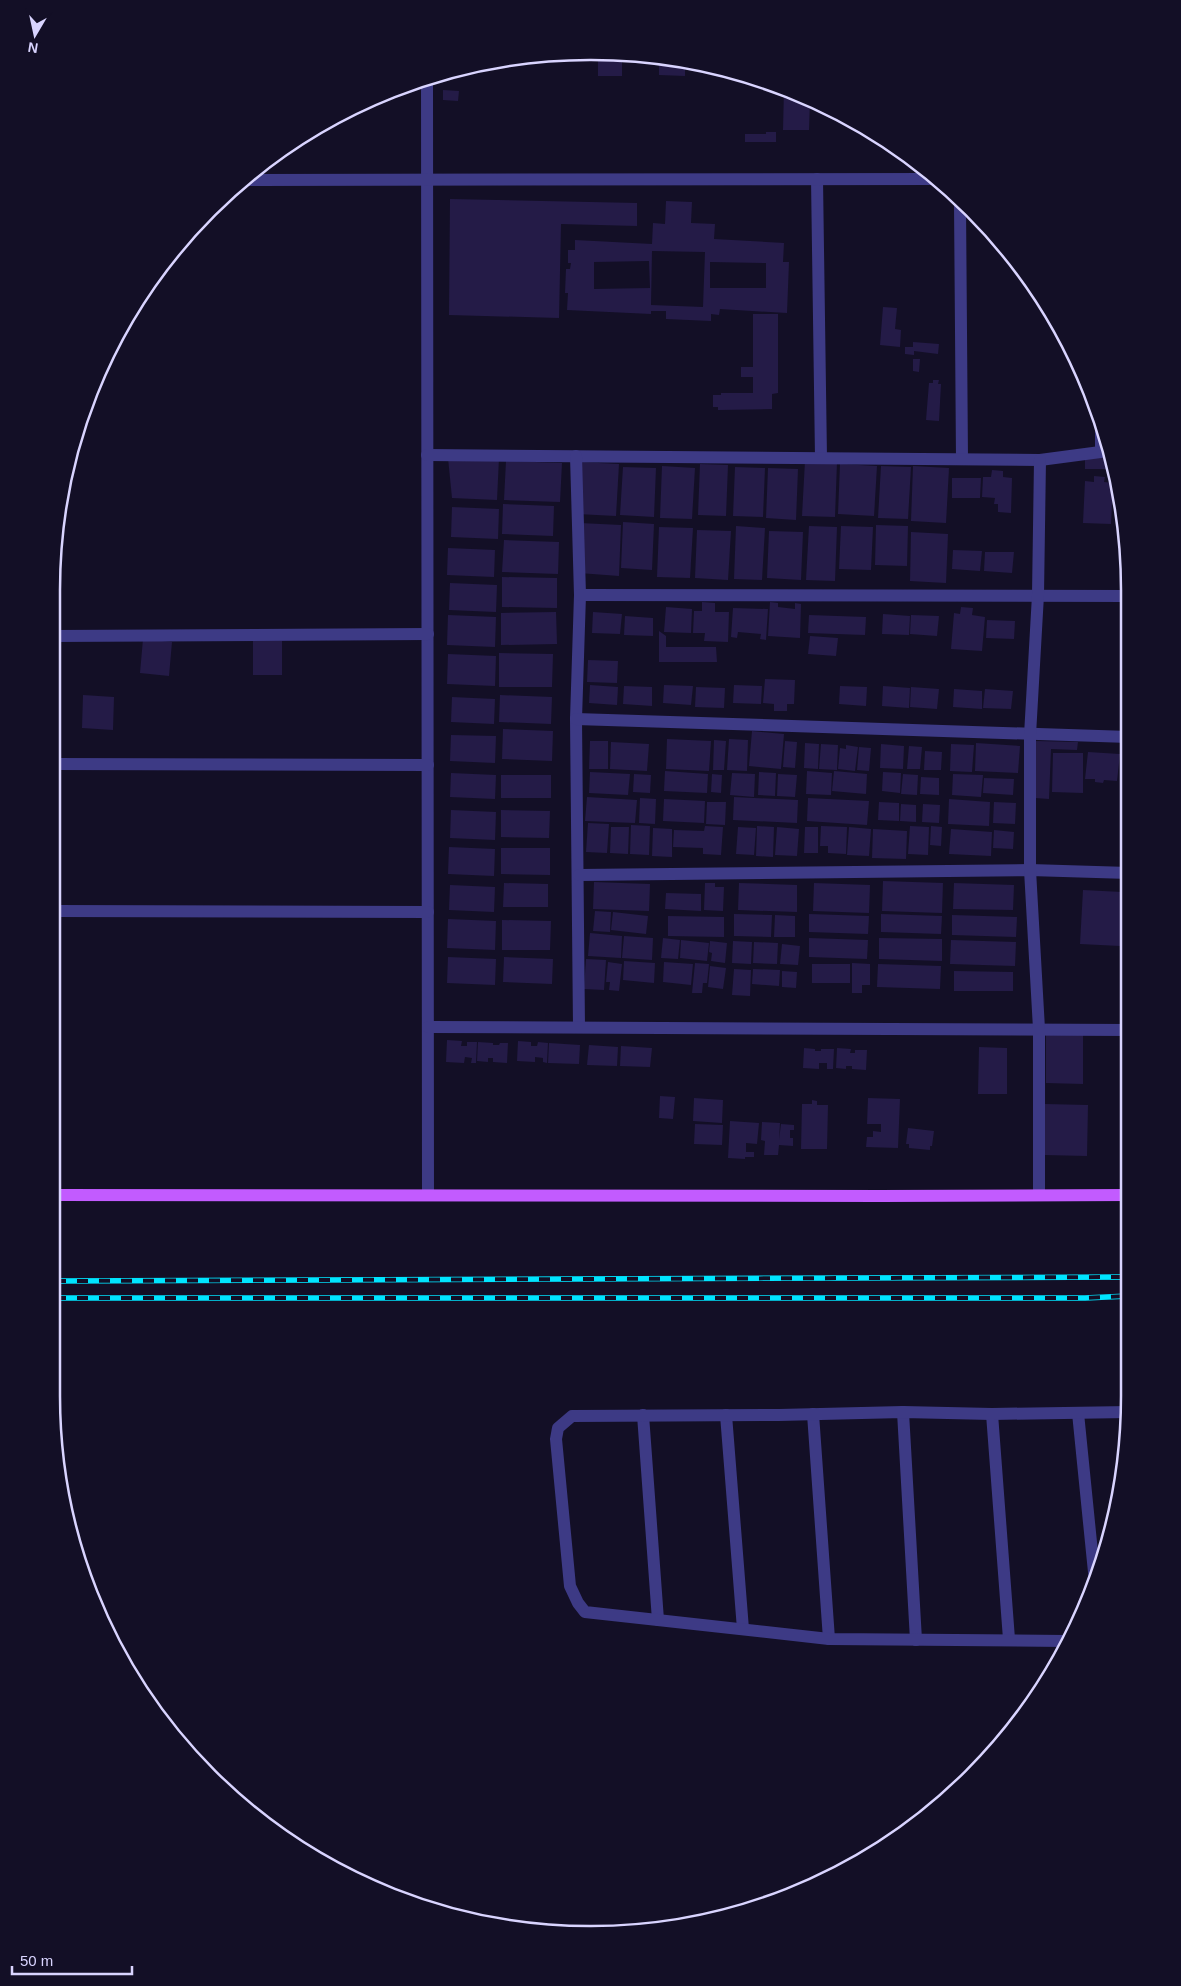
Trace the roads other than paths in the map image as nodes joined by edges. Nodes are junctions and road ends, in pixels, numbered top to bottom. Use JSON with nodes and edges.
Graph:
{"nodes":[{"id":1,"x":427,"y":86,"type":"edge"},
{"id":2,"x":924,"y":179,"type":"edge"},
{"id":3,"x":256,"y":180,"type":"edge"},
{"id":4,"x":427,"y":180,"type":"junction"},
{"id":5,"x":817,"y":180,"type":"junction"},
{"id":6,"x":960,"y":210,"type":"edge"},
{"id":7,"x":1103,"y":452,"type":"edge"},
{"id":8,"x":428,"y":454,"type":"junction"},
{"id":9,"x":576,"y":456,"type":"junction"},
{"id":10,"x":821,"y":458,"type":"junction"},
{"id":11,"x":962,"y":459,"type":"junction"},
{"id":12,"x":1040,"y":460,"type":"junction"},
{"id":13,"x":580,"y":595,"type":"junction"},
{"id":14,"x":1038,"y":595,"type":"junction"},
{"id":15,"x":1121,"y":596,"type":"edge"},
{"id":16,"x":428,"y":634,"type":"junction"},
{"id":17,"x":60,"y":636,"type":"edge"},
{"id":18,"x":576,"y":719,"type":"junction"},
{"id":19,"x":1030,"y":735,"type":"junction"},
{"id":20,"x":1121,"y":738,"type":"edge"},
{"id":21,"x":60,"y":764,"type":"edge"},
{"id":22,"x":428,"y":765,"type":"junction"},
{"id":23,"x":1030,"y":870,"type":"junction"},
{"id":24,"x":1121,"y":873,"type":"edge"},
{"id":25,"x":579,"y":875,"type":"junction"},
{"id":26,"x":60,"y":911,"type":"edge"},
{"id":27,"x":428,"y":912,"type":"junction"},
{"id":28,"x":428,"y":1027,"type":"junction"},
{"id":29,"x":579,"y":1027,"type":"junction"},
{"id":30,"x":1039,"y":1030,"type":"junction"},
{"id":31,"x":1121,"y":1030,"type":"edge"},
{"id":32,"x":60,"y":1195,"type":"edge"},
{"id":33,"x":428,"y":1195,"type":"junction"},
{"id":34,"x":1039,"y":1195,"type":"junction"},
{"id":35,"x":1121,"y":1195,"type":"edge"},
{"id":36,"x":903,"y":1412,"type":"junction"},
{"id":37,"x":1121,"y":1412,"type":"edge"},
{"id":38,"x":1078,"y":1413,"type":"junction"},
{"id":39,"x":813,"y":1414,"type":"junction"},
{"id":40,"x":992,"y":1414,"type":"junction"},
{"id":41,"x":643,"y":1415,"type":"junction"},
{"id":42,"x":726,"y":1415,"type":"junction"},
{"id":43,"x":1093,"y":1567,"type":"edge"},
{"id":44,"x":658,"y":1620,"type":"junction"},
{"id":45,"x":744,"y":1629,"type":"junction"},
{"id":46,"x":829,"y":1639,"type":"junction"},
{"id":47,"x":916,"y":1640,"type":"junction"},
{"id":48,"x":1009,"y":1640,"type":"junction"},
{"id":49,"x":1060,"y":1641,"type":"edge"}],
"edges":[{"from":1,"to":4,"type":"street"},
{"from":2,"to":5,"type":"street"},
{"from":3,"to":4,"type":"street"},
{"from":4,"to":5,"type":"street"},
{"from":4,"to":8,"type":"street"},
{"from":5,"to":10,"type":"street"},
{"from":6,"to":11,"type":"street"},
{"from":7,"to":12,"type":"street"},
{"from":8,"to":9,"type":"street"},
{"from":8,"to":16,"type":"street"},
{"from":9,"to":10,"type":"street"},
{"from":9,"to":13,"type":"street"},
{"from":10,"to":11,"type":"street"},
{"from":11,"to":12,"type":"street"},
{"from":12,"to":14,"type":"street"},
{"from":13,"to":14,"type":"street"},
{"from":13,"to":18,"type":"street"},
{"from":14,"to":15,"type":"street"},
{"from":14,"to":19,"type":"street"},
{"from":16,"to":17,"type":"street"},
{"from":16,"to":22,"type":"street"},
{"from":18,"to":19,"type":"street"},
{"from":18,"to":25,"type":"street"},
{"from":19,"to":20,"type":"street"},
{"from":19,"to":23,"type":"street"},
{"from":21,"to":22,"type":"street"},
{"from":22,"to":27,"type":"street"},
{"from":23,"to":24,"type":"street"},
{"from":23,"to":25,"type":"street"},
{"from":23,"to":30,"type":"street"},
{"from":25,"to":29,"type":"street"},
{"from":26,"to":27,"type":"street"},
{"from":27,"to":28,"type":"street"},
{"from":28,"to":29,"type":"street"},
{"from":28,"to":33,"type":"street"},
{"from":29,"to":30,"type":"street"},
{"from":30,"to":31,"type":"street"},
{"from":30,"to":34,"type":"street"},
{"from":32,"to":33,"type":"main road"},
{"from":33,"to":34,"type":"main road"},
{"from":34,"to":35,"type":"main road"},
{"from":36,"to":39,"type":"street"},
{"from":36,"to":40,"type":"street"},
{"from":36,"to":47,"type":"street"},
{"from":37,"to":38,"type":"street"},
{"from":38,"to":40,"type":"street"},
{"from":38,"to":43,"type":"street"},
{"from":39,"to":42,"type":"street"},
{"from":39,"to":46,"type":"street"},
{"from":40,"to":48,"type":"street"},
{"from":41,"to":42,"type":"street"},
{"from":41,"to":44,"type":"street"},
{"from":41,"to":44,"type":"street"},
{"from":42,"to":45,"type":"street"},
{"from":44,"to":45,"type":"street"},
{"from":45,"to":46,"type":"street"},
{"from":46,"to":47,"type":"street"},
{"from":47,"to":48,"type":"street"},
{"from":48,"to":49,"type":"street"}]}
